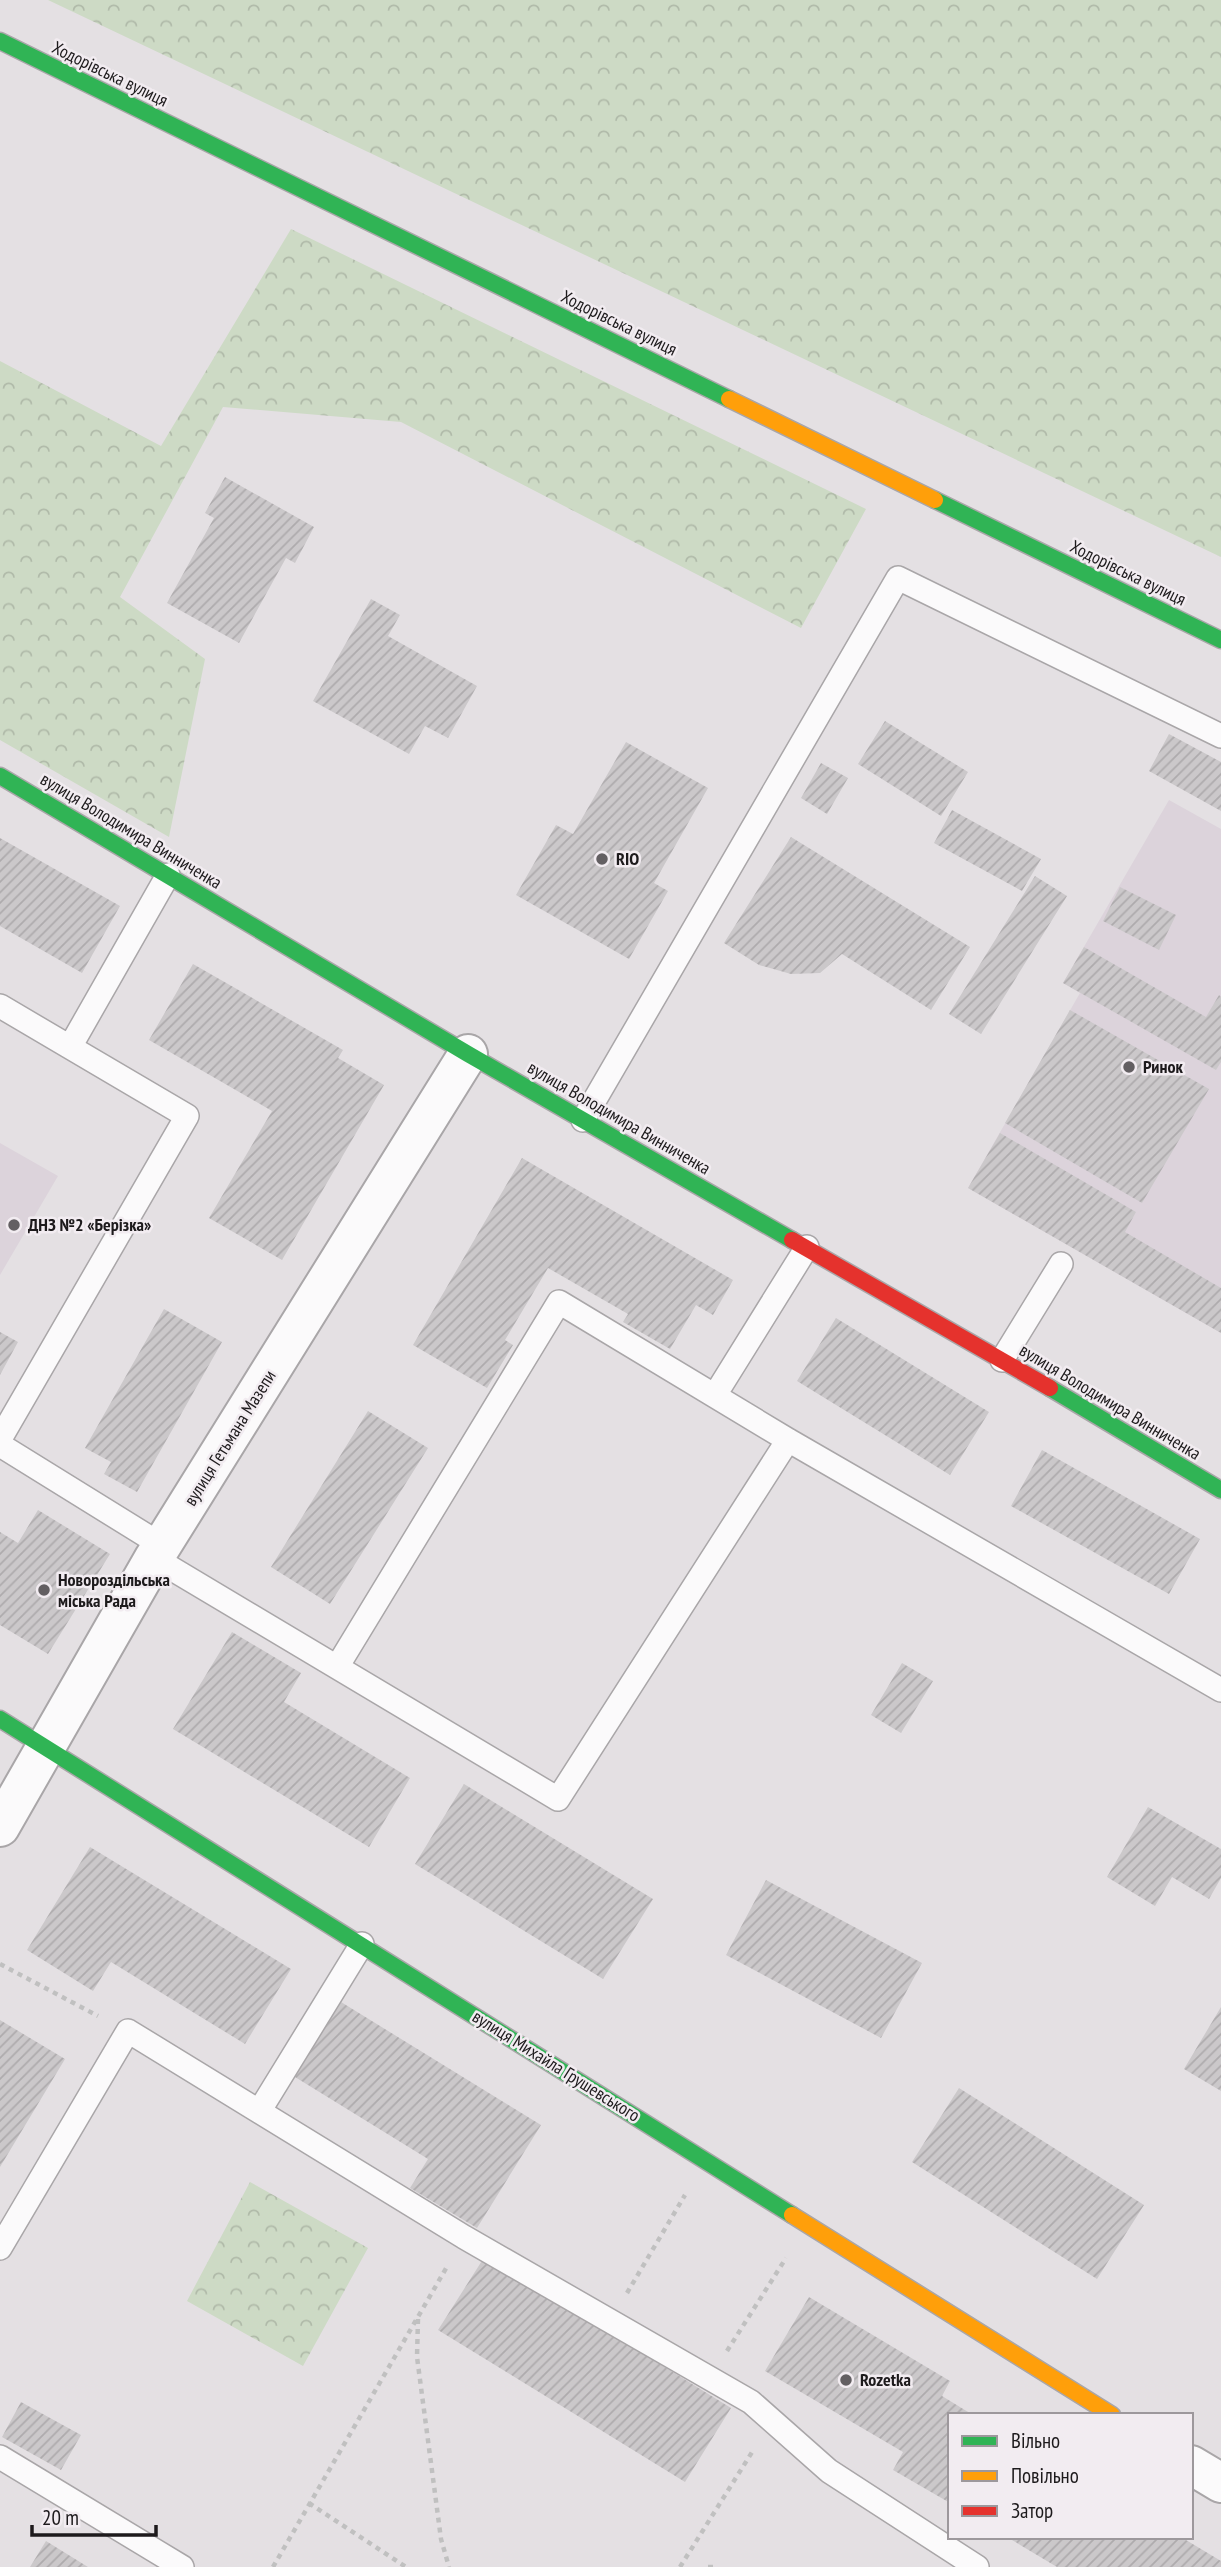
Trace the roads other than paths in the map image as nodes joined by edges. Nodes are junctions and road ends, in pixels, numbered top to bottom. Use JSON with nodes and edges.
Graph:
{"nodes":[{"id":1,"x":0,"y":41,"type":"edge"},
{"id":2,"x":1221,"y":640,"type":"edge"},
{"id":3,"x":1221,"y":736,"type":"edge"},
{"id":4,"x":0,"y":775,"type":"edge"},
{"id":5,"x":168,"y":875,"type":"junction"},
{"id":6,"x":0,"y":1006,"type":"edge"},
{"id":7,"x":70,"y":1047,"type":"junction"},
{"id":8,"x":468,"y":1054,"type":"junction"},
{"id":9,"x":583,"y":1120,"type":"junction"},
{"id":10,"x":807,"y":1247,"type":"junction"},
{"id":11,"x":1061,"y":1264,"type":"dead end"},
{"id":12,"x":1002,"y":1360,"type":"junction"},
{"id":13,"x":715,"y":1395,"type":"junction"},
{"id":14,"x":788,"y":1440,"type":"junction"},
{"id":15,"x":0,"y":1442,"type":"edge"},
{"id":16,"x":1221,"y":1490,"type":"edge"},
{"id":17,"x":159,"y":1552,"type":"junction"},
{"id":18,"x":337,"y":1667,"type":"junction"},
{"id":19,"x":1221,"y":1690,"type":"edge"},
{"id":20,"x":0,"y":1719,"type":"edge"},
{"id":21,"x":46,"y":1746,"type":"junction"},
{"id":22,"x":0,"y":1827,"type":"edge"},
{"id":23,"x":362,"y":1944,"type":"junction"},
{"id":24,"x":260,"y":2110,"type":"junction"},
{"id":25,"x":0,"y":2248,"type":"edge"},
{"id":26,"x":1109,"y":2413,"type":"edge"},
{"id":27,"x":0,"y":2457,"type":"edge"},
{"id":28,"x":1193,"y":2466,"type":"edge"},
{"id":29,"x":1221,"y":2483,"type":"edge"},
{"id":30,"x":182,"y":2567,"type":"edge"},
{"id":31,"x":977,"y":2567,"type":"edge"}],
"edges":[{"from":1,"to":2,"type":"street","name":"Ходорівська вулиця"},
{"from":3,"to":9,"type":"lane"},
{"from":4,"to":5,"type":"street","name":"вулиця Володимира Винниченка"},
{"from":5,"to":7,"type":"lane"},
{"from":5,"to":8,"type":"street","name":"вулиця Володимира Винниченка"},
{"from":6,"to":7,"type":"lane"},
{"from":7,"to":15,"type":"lane"},
{"from":8,"to":9,"type":"street","name":"вулиця Володимира Винниченка"},
{"from":8,"to":17,"type":"street","name":"вулиця Гетьмана Мазепи"},
{"from":9,"to":10,"type":"street","name":"вулиця Володимира Винниченка"},
{"from":10,"to":12,"type":"street","name":"вулиця Володимира Винниченка"},
{"from":10,"to":13,"type":"lane"},
{"from":11,"to":12,"type":"lane"},
{"from":12,"to":16,"type":"street","name":"вулиця Володимира Винниченка"},
{"from":13,"to":14,"type":"lane"},
{"from":13,"to":18,"type":"lane"},
{"from":14,"to":18,"type":"lane"},
{"from":14,"to":19,"type":"lane"},
{"from":15,"to":17,"type":"lane"},
{"from":17,"to":18,"type":"lane"},
{"from":17,"to":21,"type":"street","name":"вулиця Гетьмана Мазепи"},
{"from":20,"to":21,"type":"street","name":"вулиця Михайла Грушевського"},
{"from":21,"to":22,"type":"street","name":"вулиця Гетьмана Мазепи"},
{"from":21,"to":23,"type":"street","name":"вулиця Михайла Грушевського"},
{"from":23,"to":24,"type":"lane"},
{"from":23,"to":26,"type":"street","name":"вулиця Михайла Грушевського"},
{"from":24,"to":25,"type":"lane"},
{"from":24,"to":31,"type":"lane"},
{"from":27,"to":30,"type":"lane"},
{"from":28,"to":29,"type":"street"}]}
